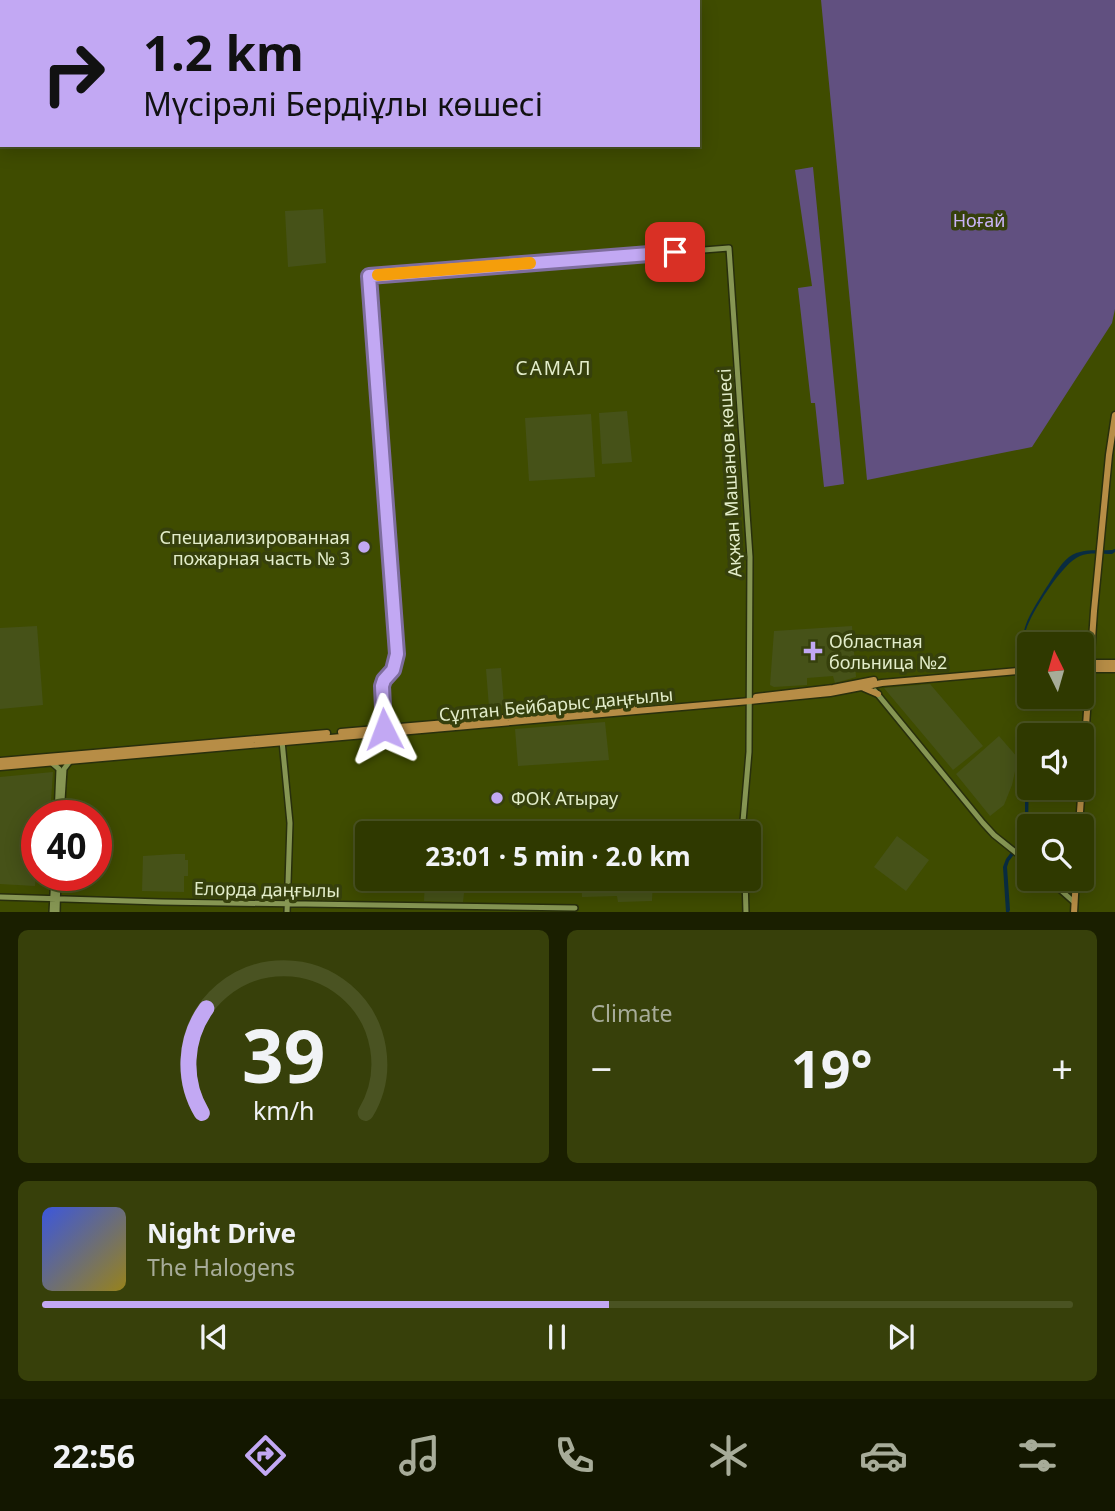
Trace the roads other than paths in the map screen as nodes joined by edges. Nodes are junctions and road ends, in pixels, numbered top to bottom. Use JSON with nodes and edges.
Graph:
{"nodes":[{"id":1,"x":1115,"y":415,"type":"edge"},
{"id":2,"x":1092,"y":632,"type":"edge"},
{"id":3,"x":1115,"y":663,"type":"edge"},
{"id":4,"x":1094,"y":665,"type":"edge"},
{"id":5,"x":1094,"y":666,"type":"edge"},
{"id":6,"x":1017,"y":669,"type":"edge"},
{"id":7,"x":1115,"y":669,"type":"edge"},
{"id":8,"x":869,"y":683,"type":"junction"},
{"id":9,"x":855,"y":689,"type":"junction"},
{"id":10,"x":878,"y":694,"type":"junction"},
{"id":11,"x":750,"y":699,"type":"junction"},
{"id":12,"x":702,"y":703,"type":"junction"},
{"id":13,"x":1086,"y":709,"type":"edge"},
{"id":14,"x":384,"y":729,"type":"junction"},
{"id":15,"x":281,"y":740,"type":"junction"},
{"id":16,"x":0,"y":761,"type":"edge"},
{"id":17,"x":70,"y":761,"type":"junction"},
{"id":18,"x":51,"y":763,"type":"junction"},
{"id":19,"x":0,"y":767,"type":"edge"},
{"id":20,"x":59,"y":800,"type":"edge"},
{"id":21,"x":61,"y":800,"type":"edge"},
{"id":22,"x":1080,"y":814,"type":"edge"},
{"id":23,"x":743,"y":821,"type":"edge"},
{"id":24,"x":1017,"y":854,"type":"edge"},
{"id":25,"x":55,"y":891,"type":"edge"},
{"id":26,"x":745,"y":891,"type":"edge"},
{"id":27,"x":1062,"y":891,"type":"edge"},
{"id":28,"x":1075,"y":891,"type":"edge"},
{"id":29,"x":0,"y":897,"type":"edge"},
{"id":30,"x":55,"y":900,"type":"junction"},
{"id":31,"x":1074,"y":902,"type":"junction"},
{"id":32,"x":287,"y":904,"type":"junction"},
{"id":33,"x":575,"y":908,"type":"dead end"},
{"id":34,"x":54,"y":912,"type":"edge"},
{"id":35,"x":287,"y":912,"type":"edge"},
{"id":36,"x":746,"y":912,"type":"edge"},
{"id":37,"x":1074,"y":912,"type":"edge"}],
"edges":[{"from":1,"to":2,"type":"main road"},
{"from":3,"to":4,"type":"main road"},
{"from":5,"to":7,"type":"main road"},
{"from":6,"to":8,"type":"main road","name":"Сұлтан Бейбарыс даңғылы"},
{"from":8,"to":9,"type":"main road","name":"Сұлтан Бейбарыс даңғылы"},
{"from":8,"to":10,"type":"street"},
{"from":8,"to":11,"type":"main road","name":"Сұлтан Бейбарыс даңғылы"},
{"from":9,"to":10,"type":"main road"},
{"from":9,"to":11,"type":"main road","name":"Сұлтан Бейбарыс даңғылы"},
{"from":10,"to":24,"type":"street"},
{"from":11,"to":12,"type":"main road","name":"Сұлтан Бейбарыс даңғылы"},
{"from":11,"to":14,"type":"street","name":"Ақжан Машанов көшесі"},
{"from":11,"to":23,"type":"street","name":"Ақжан Машанов көшесі"},
{"from":12,"to":14,"type":"main road","name":"Сұлтан Бейбарыс даңғылы"},
{"from":12,"to":15,"type":"main road","name":"Сұлтан Бейбарыс даңғылы"},
{"from":13,"to":22,"type":"main road"},
{"from":14,"to":15,"type":"main road","name":"Сұлтан Бейбарыс даңғылы"},
{"from":15,"to":16,"type":"main road","name":"Сұлтан Бейбарыс даңғылы"},
{"from":15,"to":17,"type":"main road","name":"Сұлтан Бейбарыс даңғылы"},
{"from":15,"to":32,"type":"street"},
{"from":17,"to":18,"type":"main road","name":"Сұлтан Бейбарыс даңғылы"},
{"from":17,"to":21,"type":"street"},
{"from":18,"to":19,"type":"main road","name":"Сұлтан Бейбарыс даңғылы"},
{"from":18,"to":20,"type":"street"},
{"from":25,"to":30,"type":"street"},
{"from":26,"to":36,"type":"street"},
{"from":27,"to":31,"type":"street"},
{"from":28,"to":31,"type":"main road"},
{"from":29,"to":30,"type":"street","name":"Елорда даңғылы"},
{"from":30,"to":32,"type":"street","name":"Елорда даңғылы"},
{"from":30,"to":34,"type":"street"},
{"from":31,"to":37,"type":"main road"},
{"from":32,"to":33,"type":"street","name":"Елорда даңғылы"},
{"from":32,"to":35,"type":"street"}]}
